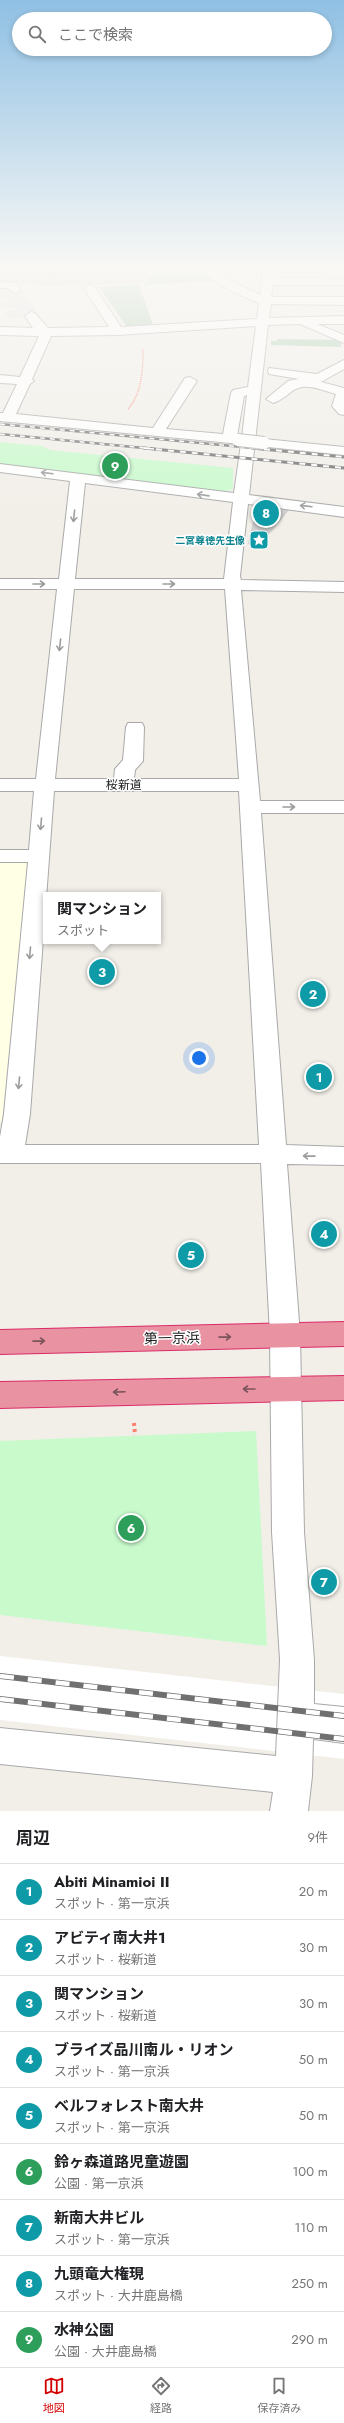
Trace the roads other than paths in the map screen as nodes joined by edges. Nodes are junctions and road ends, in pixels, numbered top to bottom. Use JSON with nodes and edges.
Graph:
{"nodes":[{"id":1,"x":38,"y":353,"type":"edge"},
{"id":2,"x":258,"y":353,"type":"edge"},
{"id":3,"x":344,"y":364,"type":"edge"},
{"id":4,"x":274,"y":371,"type":"dead end"},
{"id":5,"x":320,"y":378,"type":"junction"},
{"id":6,"x":0,"y":379,"type":"edge"},
{"id":7,"x":27,"y":381,"type":"junction"},
{"id":8,"x":190,"y":381,"type":"dead end"},
{"id":9,"x":305,"y":381,"type":"junction"},
{"id":10,"x":253,"y":390,"type":"junction"},
{"id":11,"x":273,"y":399,"type":"dead end"},
{"id":12,"x":344,"y":411,"type":"edge"},
{"id":13,"x":4,"y":418,"type":"edge"},
{"id":14,"x":157,"y":432,"type":"junction"},
{"id":15,"x":233,"y":440,"type":"junction"},
{"id":16,"x":344,"y":451,"type":"edge"},
{"id":17,"x":0,"y":468,"type":"edge"},
{"id":18,"x":78,"y":477,"type":"junction"},
{"id":19,"x":242,"y":500,"type":"junction"},
{"id":20,"x":344,"y":512,"type":"edge"},
{"id":21,"x":0,"y":584,"type":"edge"},
{"id":22,"x":67,"y":584,"type":"junction"},
{"id":23,"x":233,"y":585,"type":"junction"},
{"id":24,"x":344,"y":587,"type":"edge"},
{"id":25,"x":135,"y":727,"type":"dead end"},
{"id":26,"x":0,"y":785,"type":"edge"},
{"id":27,"x":45,"y":785,"type":"junction"},
{"id":28,"x":124,"y":785,"type":"junction"},
{"id":29,"x":249,"y":796,"type":"junction"},
{"id":30,"x":344,"y":807,"type":"edge"},
{"id":31,"x":0,"y":856,"type":"edge"},
{"id":32,"x":38,"y":856,"type":"junction"},
{"id":33,"x":5,"y":1154,"type":"edge"},
{"id":34,"x":273,"y":1155,"type":"junction"},
{"id":35,"x":344,"y":1156,"type":"edge"},
{"id":36,"x":344,"y":1334,"type":"edge"},
{"id":37,"x":285,"y":1335,"type":"junction"},
{"id":38,"x":0,"y":1342,"type":"edge"},
{"id":39,"x":285,"y":1388,"type":"junction"},
{"id":40,"x":344,"y":1388,"type":"edge"},
{"id":41,"x":0,"y":1395,"type":"edge"},
{"id":42,"x":296,"y":1719,"type":"junction"},
{"id":43,"x":344,"y":1725,"type":"edge"},
{"id":44,"x":0,"y":1746,"type":"edge"},
{"id":45,"x":294,"y":1776,"type":"junction"},
{"id":46,"x":289,"y":1811,"type":"edge"}],
"edges":[{"from":1,"to":7,"type":"street"},
{"from":2,"to":10,"type":"street"},
{"from":3,"to":5,"type":"street"},
{"from":4,"to":5,"type":"street"},
{"from":5,"to":9,"type":"street"},
{"from":6,"to":7,"type":"street"},
{"from":7,"to":13,"type":"street"},
{"from":8,"to":14,"type":"street"},
{"from":9,"to":11,"type":"street"},
{"from":9,"to":12,"type":"street"},
{"from":10,"to":15,"type":"street"},
{"from":10,"to":19,"type":"street"},
{"from":13,"to":14,"type":"street"},
{"from":14,"to":15,"type":"street"},
{"from":15,"to":16,"type":"street","bridge":true},
{"from":18,"to":17,"type":"street","one_way":true},
{"from":19,"to":18,"type":"street","one_way":true},
{"from":18,"to":22,"type":"street","one_way":true},
{"from":20,"to":19,"type":"street","one_way":true},
{"from":19,"to":23,"type":"street"},
{"from":21,"to":22,"type":"street","one_way":true},
{"from":22,"to":23,"type":"street","one_way":true},
{"from":22,"to":27,"type":"street","one_way":true},
{"from":23,"to":24,"type":"street"},
{"from":23,"to":29,"type":"street"},
{"from":25,"to":28,"type":"street"},
{"from":26,"to":27,"type":"street","name":"桜新道"},
{"from":27,"to":28,"type":"street","name":"桜新道"},
{"from":27,"to":32,"type":"street","one_way":true},
{"from":28,"to":29,"type":"street","name":"桜新道"},
{"from":29,"to":30,"type":"street","name":"桜新道","one_way":true},
{"from":29,"to":34,"type":"street"},
{"from":31,"to":32,"type":"street"},
{"from":32,"to":33,"type":"street","one_way":true},
{"from":33,"to":34,"type":"street"},
{"from":35,"to":34,"type":"street","one_way":true},
{"from":34,"to":37,"type":"street"},
{"from":36,"to":37,"type":"highway","name":"第一京浜"},
{"from":38,"to":37,"type":"highway","name":"第一京浜","one_way":true},
{"from":37,"to":39,"type":"street"},
{"from":39,"to":40,"type":"highway"},
{"from":39,"to":41,"type":"highway","one_way":true},
{"from":39,"to":42,"type":"street"},
{"from":42,"to":43,"type":"street"},
{"from":42,"to":45,"type":"street"},
{"from":44,"to":45,"type":"street"},
{"from":45,"to":46,"type":"street"}]}
